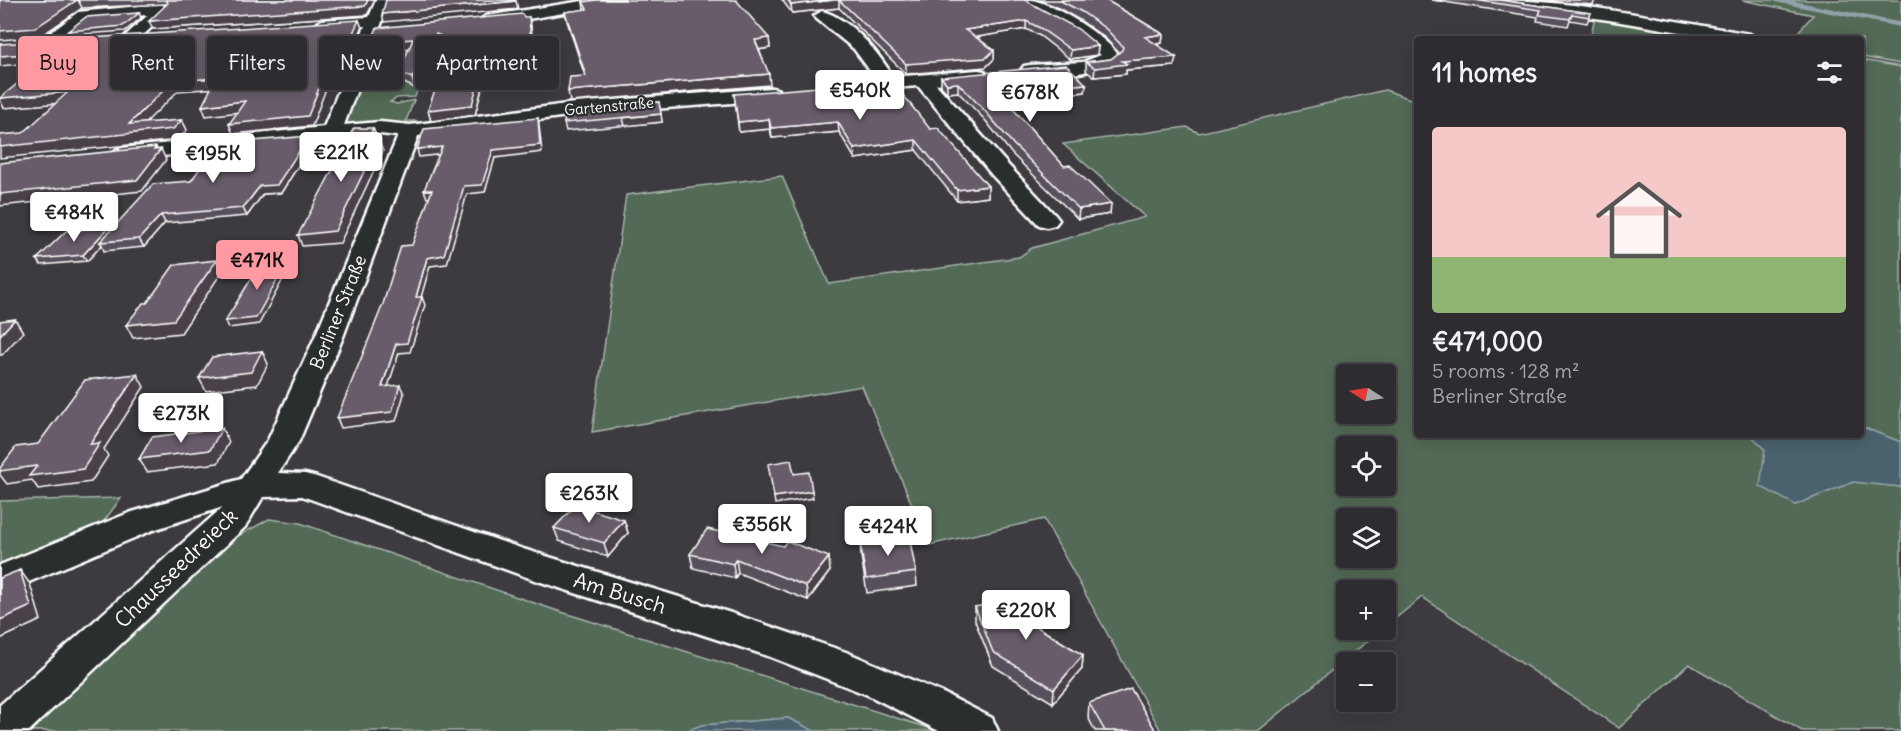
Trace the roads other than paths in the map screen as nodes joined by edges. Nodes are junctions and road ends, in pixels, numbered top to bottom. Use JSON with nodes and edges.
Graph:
{"nodes":[{"id":1,"x":383,"y":0,"type":"edge"},
{"id":2,"x":616,"y":0,"type":"edge"},
{"id":3,"x":1020,"y":0,"type":"edge"},
{"id":4,"x":1498,"y":0,"type":"edge"},
{"id":5,"x":822,"y":16,"type":"dead end"},
{"id":6,"x":467,"y":22,"type":"edge"},
{"id":7,"x":305,"y":25,"type":"edge"},
{"id":8,"x":372,"y":26,"type":"junction"},
{"id":9,"x":392,"y":29,"type":"edge"},
{"id":10,"x":156,"y":35,"type":"edge"},
{"id":11,"x":55,"y":36,"type":"edge"},
{"id":12,"x":1731,"y":36,"type":"edge"},
{"id":13,"x":924,"y":81,"type":"junction"},
{"id":14,"x":888,"y":84,"type":"junction"},
{"id":15,"x":843,"y":88,"type":"edge"},
{"id":16,"x":788,"y":92,"type":"edge"},
{"id":17,"x":410,"y":130,"type":"junction"},
{"id":18,"x":332,"y":132,"type":"junction"},
{"id":19,"x":106,"y":155,"type":"edge"},
{"id":20,"x":1047,"y":220,"type":"dead end"},
{"id":21,"x":255,"y":488,"type":"junction"},
{"id":22,"x":0,"y":580,"type":"edge"},
{"id":23,"x":0,"y":731,"type":"edge"},
{"id":24,"x":977,"y":731,"type":"edge"}],
"edges":[{"from":1,"to":8,"type":"street"},
{"from":2,"to":6,"type":"street"},
{"from":3,"to":13,"type":"street"},
{"from":4,"to":12,"type":"street"},
{"from":5,"to":14,"type":"street"},
{"from":7,"to":8,"type":"street"},
{"from":8,"to":9,"type":"street"},
{"from":8,"to":18,"type":"street"},
{"from":10,"to":11,"type":"street"},
{"from":13,"to":14,"type":"street"},
{"from":13,"to":20,"type":"street"},
{"from":14,"to":15,"type":"street"},
{"from":16,"to":17,"type":"street","name":"Gartenstraße"},
{"from":17,"to":18,"type":"street","name":"Gartenstraße"},
{"from":17,"to":21,"type":"street","name":"Berliner Straße"},
{"from":18,"to":19,"type":"street","name":"Gartenstraße"},
{"from":21,"to":22,"type":"street","name":"Chausseedreieck"},
{"from":21,"to":23,"type":"street","name":"Chausseedreieck"},
{"from":21,"to":24,"type":"street","name":"Am Busch"}]}
